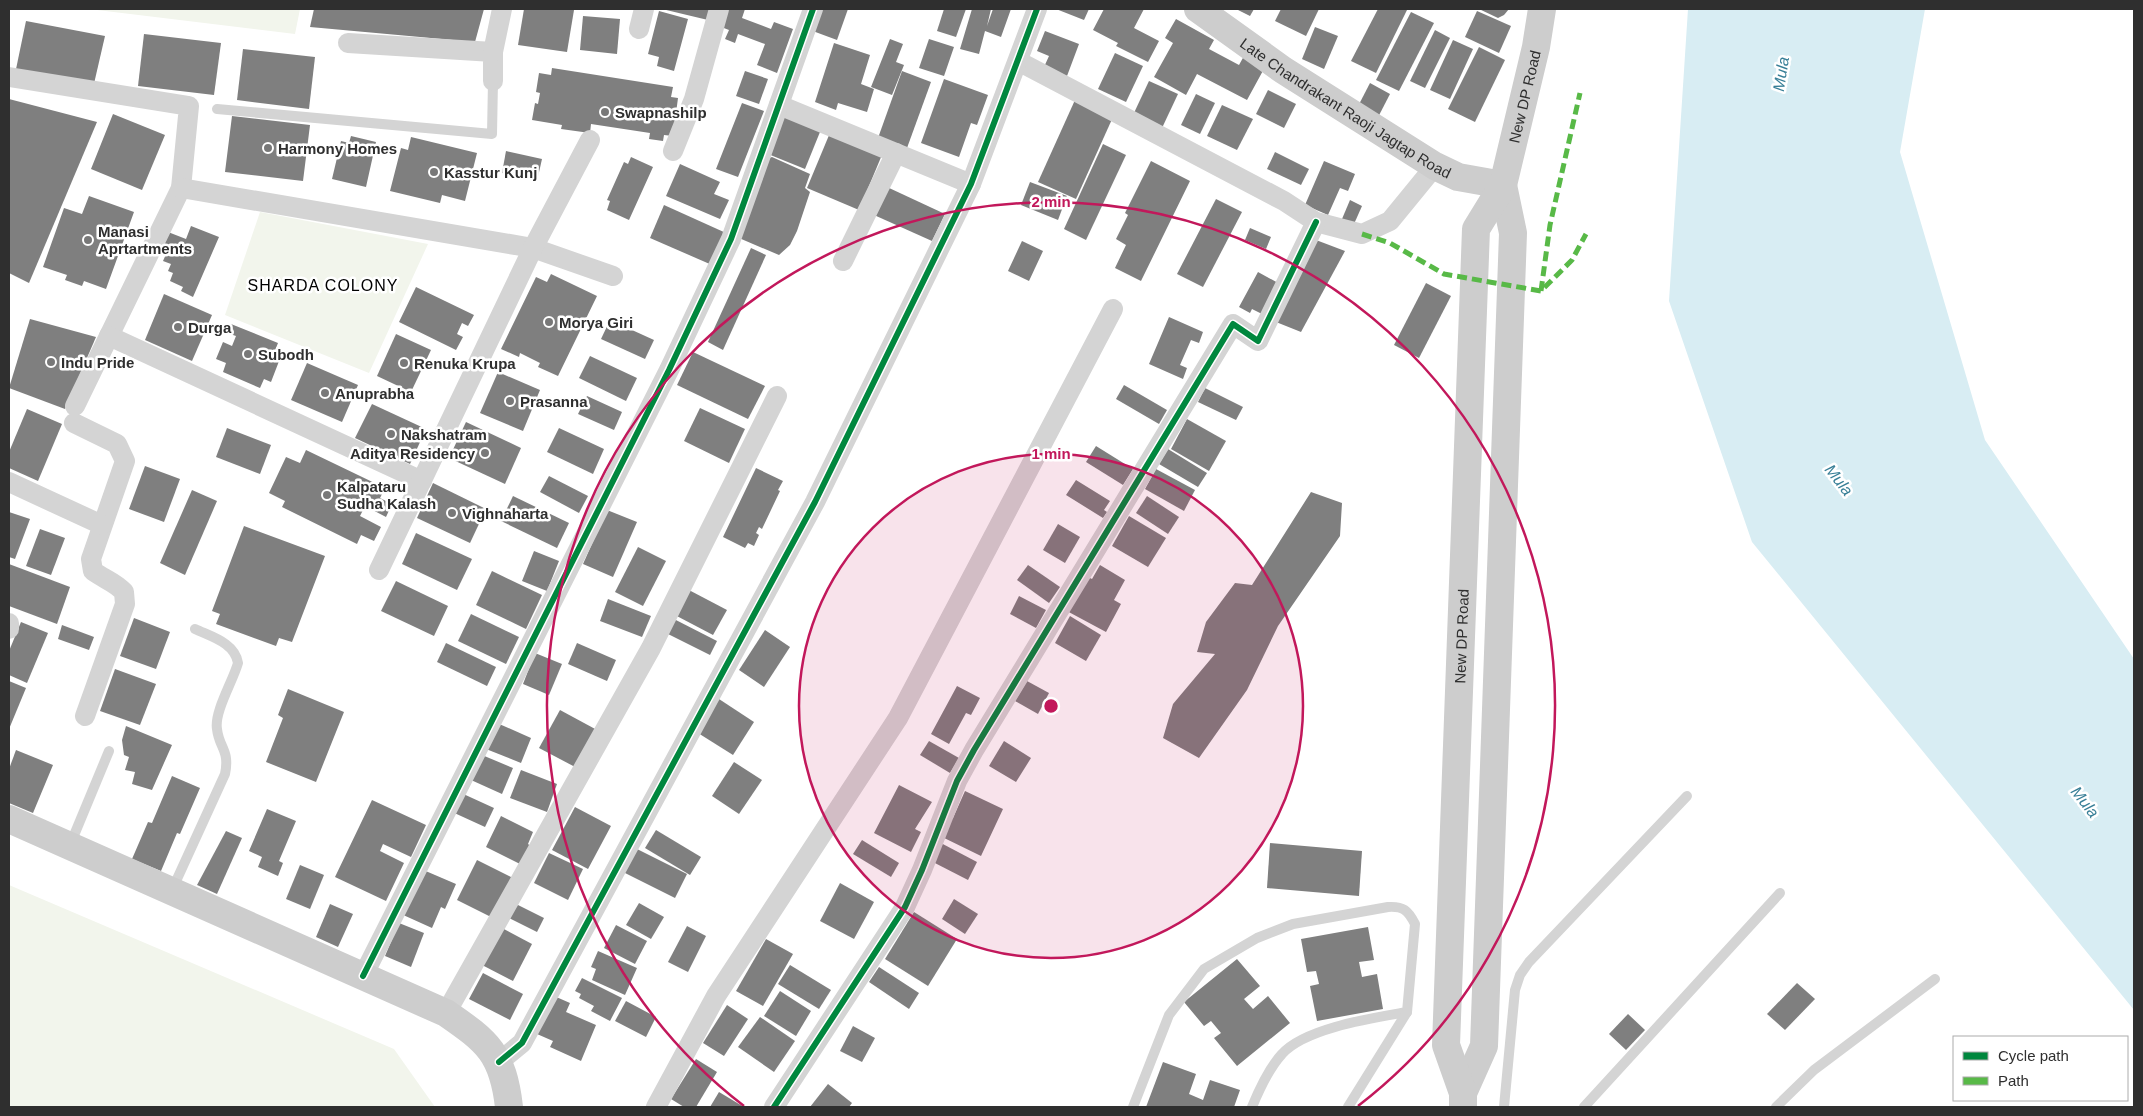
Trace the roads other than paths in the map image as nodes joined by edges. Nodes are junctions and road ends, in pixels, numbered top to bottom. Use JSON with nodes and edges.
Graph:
{"nodes":[{"id":1,"x":502,"y":9,"type":"edge"},
{"id":2,"x":644,"y":9,"type":"edge"},
{"id":3,"x":719,"y":9,"type":"edge"},
{"id":4,"x":813,"y":9,"type":"edge"},
{"id":5,"x":1037,"y":9,"type":"edge"},
{"id":6,"x":1198,"y":9,"type":"edge"},
{"id":7,"x":1542,"y":9,"type":"edge"},
{"id":8,"x":639,"y":28,"type":"dead end"},
{"id":9,"x":348,"y":44,"type":"dead end"},
{"id":10,"x":493,"y":52,"type":"junction"},
{"id":11,"x":1018,"y":61,"type":"junction"},
{"id":12,"x":9,"y":77,"type":"edge"},
{"id":13,"x":493,"y":81,"type":"joint"},
{"id":14,"x":779,"y":105,"type":"junction"},
{"id":15,"x":217,"y":109,"type":"dead end"},
{"id":16,"x":590,"y":140,"type":"dead end"},
{"id":17,"x":673,"y":151,"type":"dead end"},
{"id":18,"x":896,"y":153,"type":"junction"},
{"id":19,"x":1435,"y":166,"type":"junction"},
{"id":20,"x":971,"y":184,"type":"junction"},
{"id":21,"x":1503,"y":185,"type":"junction"},
{"id":22,"x":180,"y":188,"type":"junction"},
{"id":23,"x":1316,"y":222,"type":"junction"},
{"id":24,"x":533,"y":248,"type":"junction"},
{"id":25,"x":843,"y":261,"type":"dead end"},
{"id":26,"x":614,"y":276,"type":"dead end"},
{"id":27,"x":1113,"y":309,"type":"dead end"},
{"id":28,"x":108,"y":336,"type":"junction"},
{"id":29,"x":777,"y":396,"type":"dead end"},
{"id":30,"x":422,"y":481,"type":"junction"},
{"id":31,"x":9,"y":482,"type":"edge"},
{"id":32,"x":102,"y":525,"type":"junction"},
{"id":33,"x":379,"y":570,"type":"dead end"},
{"id":34,"x":9,"y":623,"type":"edge"},
{"id":35,"x":9,"y":629,"type":"edge"},
{"id":36,"x":196,"y":629,"type":"dead end"},
{"id":37,"x":85,"y":716,"type":"dead end"},
{"id":38,"x":109,"y":751,"type":"dead end"},
{"id":39,"x":1687,"y":796,"type":"dead end"},
{"id":40,"x":9,"y":819,"type":"edge"},
{"id":41,"x":69,"y":846,"type":"junction"},
{"id":42,"x":171,"y":891,"type":"junction"},
{"id":43,"x":1780,"y":893,"type":"dead end"},
{"id":44,"x":363,"y":976,"type":"junction"},
{"id":45,"x":1935,"y":980,"type":"dead end"},
{"id":46,"x":1407,"y":1012,"type":"junction"},
{"id":47,"x":446,"y":1013,"type":"junction"},
{"id":48,"x":499,"y":1062,"type":"junction"},
{"id":49,"x":1463,"y":1100,"type":"edge"},
{"id":50,"x":509,"y":1107,"type":"edge"},
{"id":51,"x":656,"y":1107,"type":"edge"},
{"id":52,"x":774,"y":1107,"type":"edge"},
{"id":53,"x":1133,"y":1107,"type":"edge"},
{"id":54,"x":1252,"y":1107,"type":"edge"},
{"id":55,"x":1348,"y":1107,"type":"edge"},
{"id":56,"x":1504,"y":1107,"type":"edge"},
{"id":57,"x":1584,"y":1107,"type":"edge"},
{"id":58,"x":1776,"y":1107,"type":"edge"}],
"edges":[{"from":1,"to":10,"type":"street"},
{"from":2,"to":8,"type":"street"},
{"from":3,"to":17,"type":"street"},
{"from":4,"to":14,"type":"street"},
{"from":5,"to":11,"type":"street"},
{"from":6,"to":19,"type":"main road","name":"Late Chandrakant Raoji Jagtap Road"},
{"from":7,"to":21,"type":"main road","name":"New DP Road"},
{"from":9,"to":10,"type":"street"},
{"from":10,"to":13,"type":"street"},
{"from":11,"to":20,"type":"street"},
{"from":11,"to":23,"type":"street"},
{"from":12,"to":22,"type":"street"},
{"from":13,"to":15,"type":"lane"},
{"from":14,"to":18,"type":"street"},
{"from":14,"to":44,"type":"street"},
{"from":16,"to":24,"type":"street"},
{"from":18,"to":20,"type":"street"},
{"from":18,"to":25,"type":"street"},
{"from":19,"to":21,"type":"main road","name":"Late Chandrakant Raoji Jagtap Road"},
{"from":19,"to":23,"type":"street"},
{"from":20,"to":48,"type":"street"},
{"from":21,"to":49,"type":"main road","name":"New DP Road"},
{"from":21,"to":49,"type":"main road","name":"New DP Road"},
{"from":22,"to":24,"type":"street"},
{"from":22,"to":28,"type":"street"},
{"from":23,"to":52,"type":"street"},
{"from":24,"to":26,"type":"street"},
{"from":24,"to":30,"type":"street"},
{"from":27,"to":51,"type":"street"},
{"from":28,"to":30,"type":"street"},
{"from":28,"to":32,"type":"street"},
{"from":29,"to":47,"type":"street"},
{"from":30,"to":33,"type":"street"},
{"from":31,"to":32,"type":"street"},
{"from":32,"to":37,"type":"street"},
{"from":34,"to":35,"type":"street"},
{"from":36,"to":42,"type":"lane"},
{"from":38,"to":41,"type":"lane"},
{"from":39,"to":56,"type":"lane"},
{"from":40,"to":41,"type":"main road"},
{"from":41,"to":42,"type":"main road"},
{"from":42,"to":44,"type":"main road"},
{"from":43,"to":57,"type":"lane"},
{"from":44,"to":47,"type":"main road"},
{"from":45,"to":58,"type":"lane"},
{"from":46,"to":53,"type":"lane"},
{"from":46,"to":54,"type":"lane"},
{"from":46,"to":55,"type":"lane"},
{"from":47,"to":48,"type":"main road"},
{"from":48,"to":50,"type":"main road"}]}
